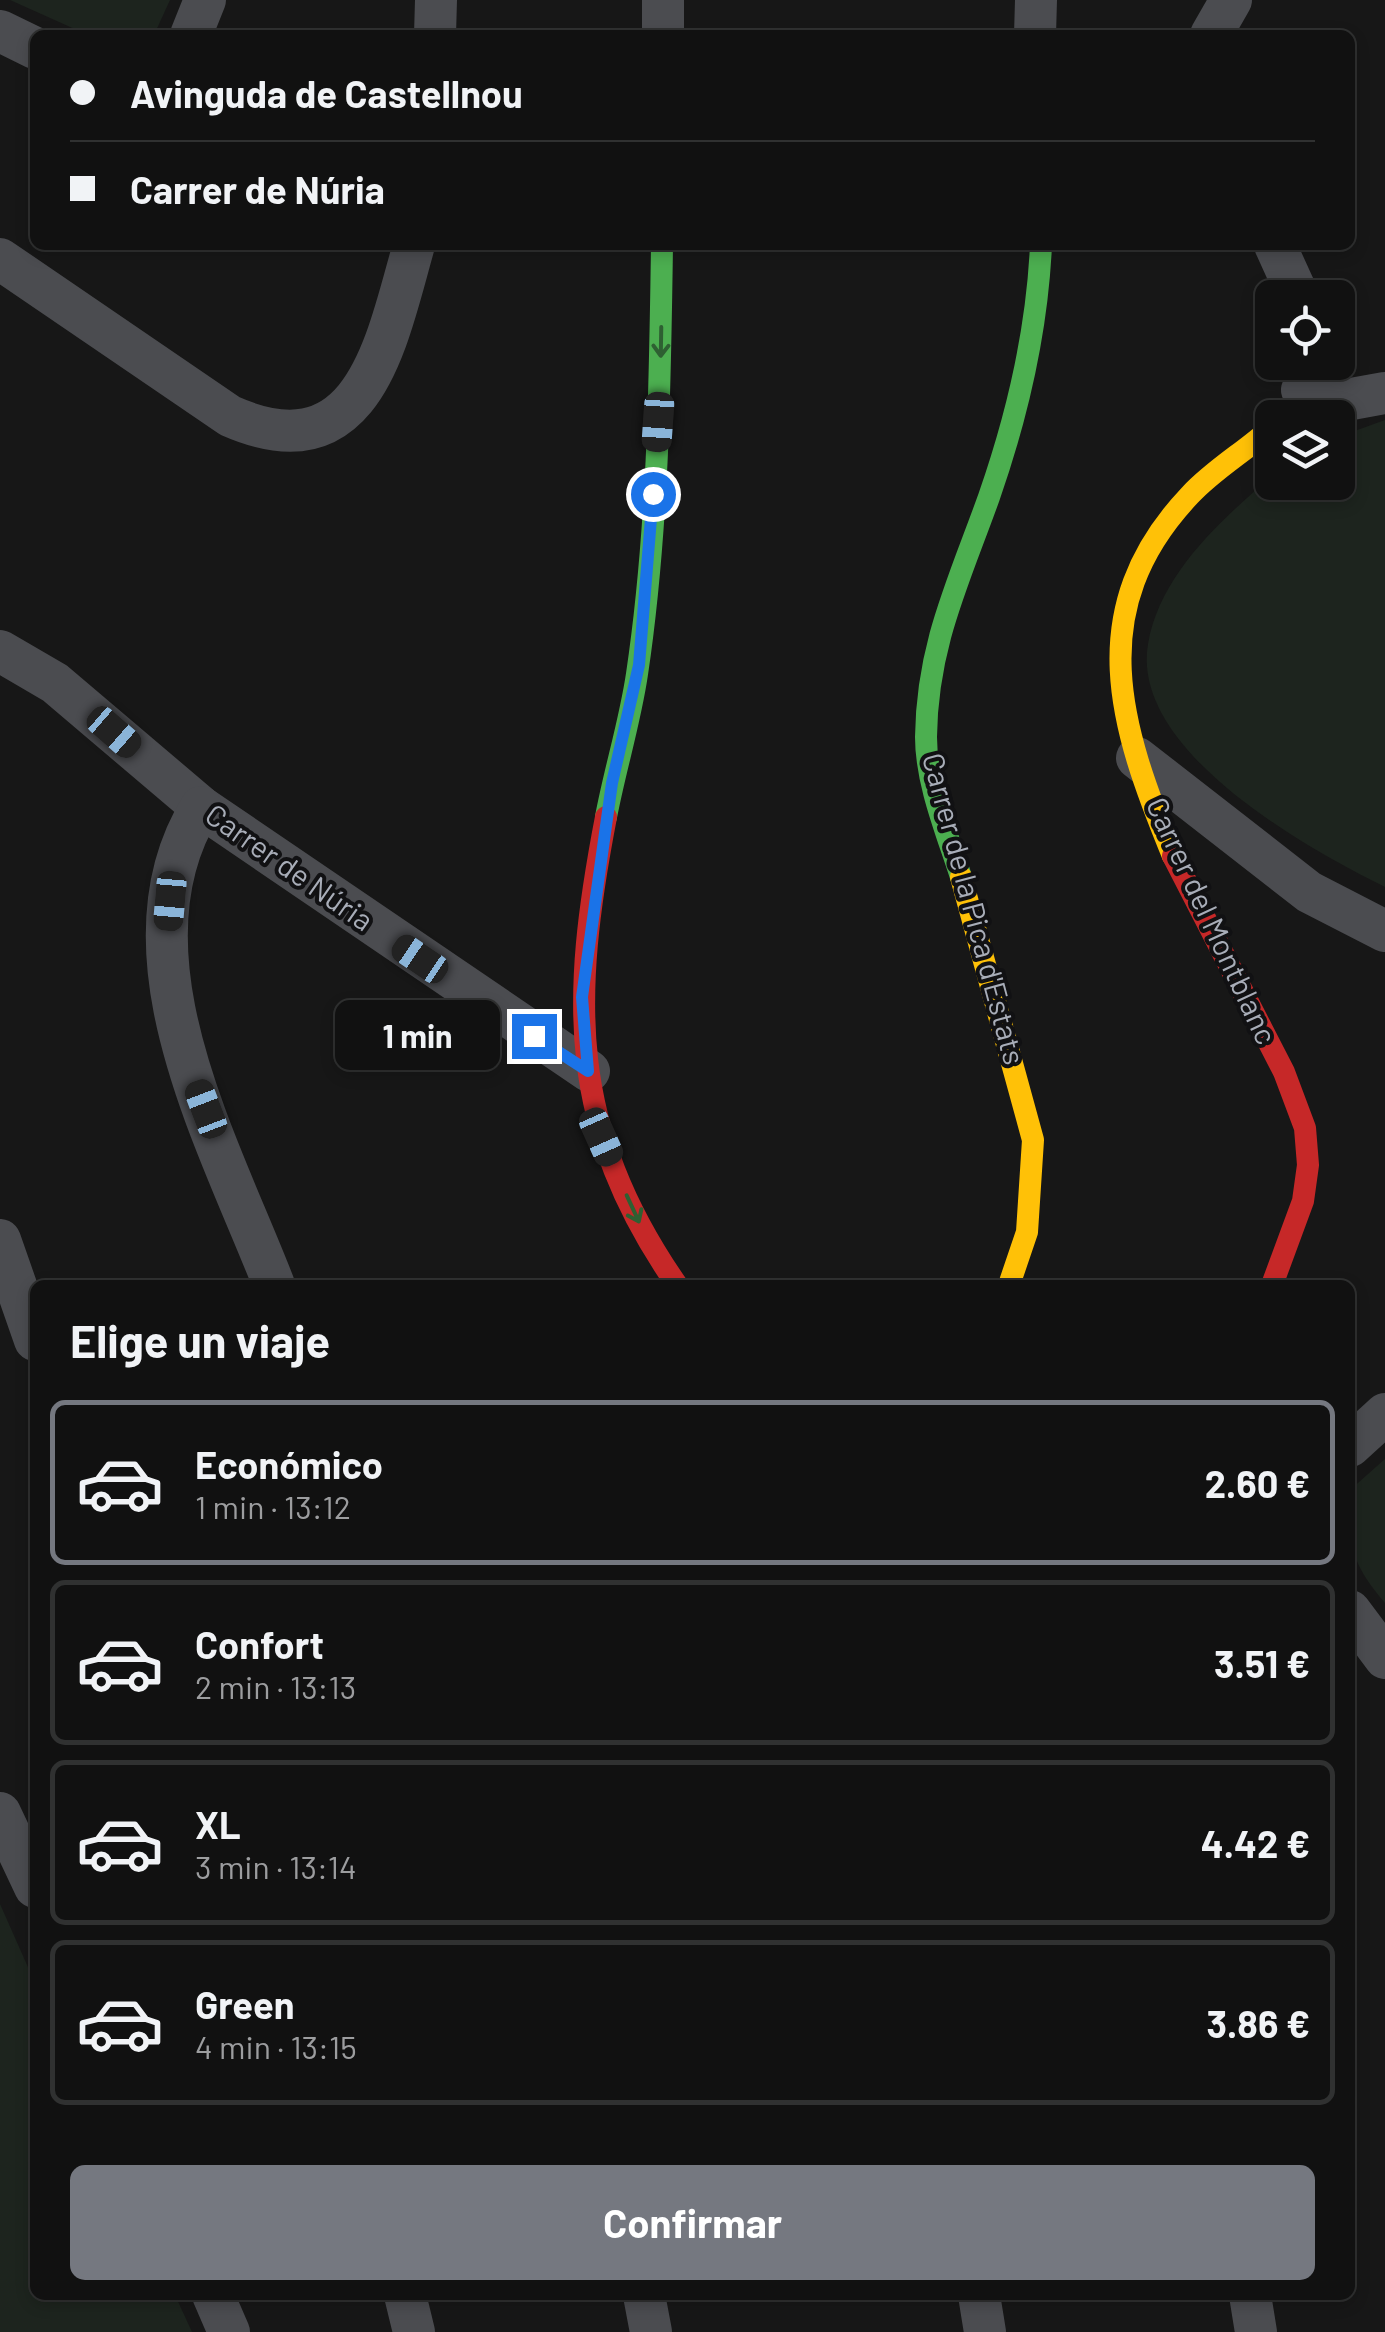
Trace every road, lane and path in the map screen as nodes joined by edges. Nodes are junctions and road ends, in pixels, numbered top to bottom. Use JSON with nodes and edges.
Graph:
{"nodes":[{"id":1,"x":205,"y":0,"type":"edge"},
{"id":2,"x":436,"y":0,"type":"edge"},
{"id":3,"x":663,"y":0,"type":"edge"},
{"id":4,"x":1036,"y":0,"type":"edge"},
{"id":5,"x":1232,"y":0,"type":"edge"},
{"id":6,"x":193,"y":30,"type":"edge"},
{"id":7,"x":435,"y":30,"type":"edge"},
{"id":8,"x":663,"y":30,"type":"edge"},
{"id":9,"x":1035,"y":30,"type":"edge"},
{"id":10,"x":1214,"y":30,"type":"edge"},
{"id":11,"x":0,"y":32,"type":"edge"},
{"id":12,"x":30,"y":46,"type":"edge"},
{"id":13,"x":413,"y":250,"type":"edge"},
{"id":14,"x":662,"y":250,"type":"edge"},
{"id":15,"x":1041,"y":250,"type":"edge"},
{"id":16,"x":1277,"y":250,"type":"edge"},
{"id":17,"x":0,"y":259,"type":"edge"},
{"id":18,"x":1290,"y":280,"type":"edge"},
{"id":19,"x":1298,"y":390,"type":"edge"},
{"id":20,"x":1385,"y":393,"type":"edge"},
{"id":21,"x":1255,"y":442,"type":"edge"},
{"id":22,"x":0,"y":651,"type":"edge"},
{"id":23,"x":1137,"y":758,"type":"junction"},
{"id":24,"x":201,"y":808,"type":"junction"},
{"id":25,"x":1385,"y":931,"type":"edge"},
{"id":26,"x":588,"y":1071,"type":"junction"},
{"id":27,"x":0,"y":1240,"type":"edge"},
{"id":28,"x":272,"y":1280,"type":"edge"},
{"id":29,"x":673,"y":1280,"type":"edge"},
{"id":30,"x":1011,"y":1280,"type":"edge"},
{"id":31,"x":1274,"y":1280,"type":"edge"},
{"id":32,"x":30,"y":1326,"type":"edge"},
{"id":33,"x":1385,"y":1414,"type":"edge"},
{"id":34,"x":1355,"y":1441,"type":"edge"},
{"id":35,"x":1355,"y":1618,"type":"edge"},
{"id":36,"x":1385,"y":1658,"type":"edge"},
{"id":37,"x":0,"y":1813,"type":"edge"},
{"id":38,"x":30,"y":1876,"type":"edge"},
{"id":39,"x":215,"y":2300,"type":"edge"},
{"id":40,"x":406,"y":2300,"type":"edge"},
{"id":41,"x":645,"y":2300,"type":"edge"},
{"id":42,"x":980,"y":2300,"type":"edge"},
{"id":43,"x":1251,"y":2300,"type":"edge"},
{"id":44,"x":229,"y":2332,"type":"edge"},
{"id":45,"x":414,"y":2332,"type":"edge"},
{"id":46,"x":651,"y":2332,"type":"edge"},
{"id":47,"x":985,"y":2332,"type":"edge"},
{"id":48,"x":1256,"y":2332,"type":"edge"}],
"edges":[{"from":1,"to":6,"type":"street"},
{"from":2,"to":7,"type":"street"},
{"from":3,"to":8,"type":"street"},
{"from":4,"to":9,"type":"street"},
{"from":5,"to":10,"type":"street"},
{"from":11,"to":12,"type":"street"},
{"from":13,"to":17,"type":"street"},
{"from":14,"to":26,"type":"street","one_way":true},
{"from":15,"to":30,"type":"street","name":"Carrer de la Pica d'Estats"},
{"from":16,"to":18,"type":"street"},
{"from":19,"to":20,"type":"street"},
{"from":21,"to":23,"type":"street","name":"Carrer del Montblanc"},
{"from":22,"to":24,"type":"street","name":"Carrer de Núria"},
{"from":23,"to":25,"type":"street"},
{"from":23,"to":31,"type":"street","name":"Carrer del Montblanc"},
{"from":24,"to":26,"type":"street","name":"Carrer de Núria"},
{"from":24,"to":28,"type":"street"},
{"from":26,"to":29,"type":"street","one_way":true},
{"from":27,"to":32,"type":"street"},
{"from":33,"to":34,"type":"street"},
{"from":35,"to":36,"type":"street"},
{"from":37,"to":38,"type":"street"},
{"from":39,"to":44,"type":"street"},
{"from":40,"to":45,"type":"street"},
{"from":41,"to":46,"type":"street"},
{"from":42,"to":47,"type":"street"},
{"from":43,"to":48,"type":"street"}]}
